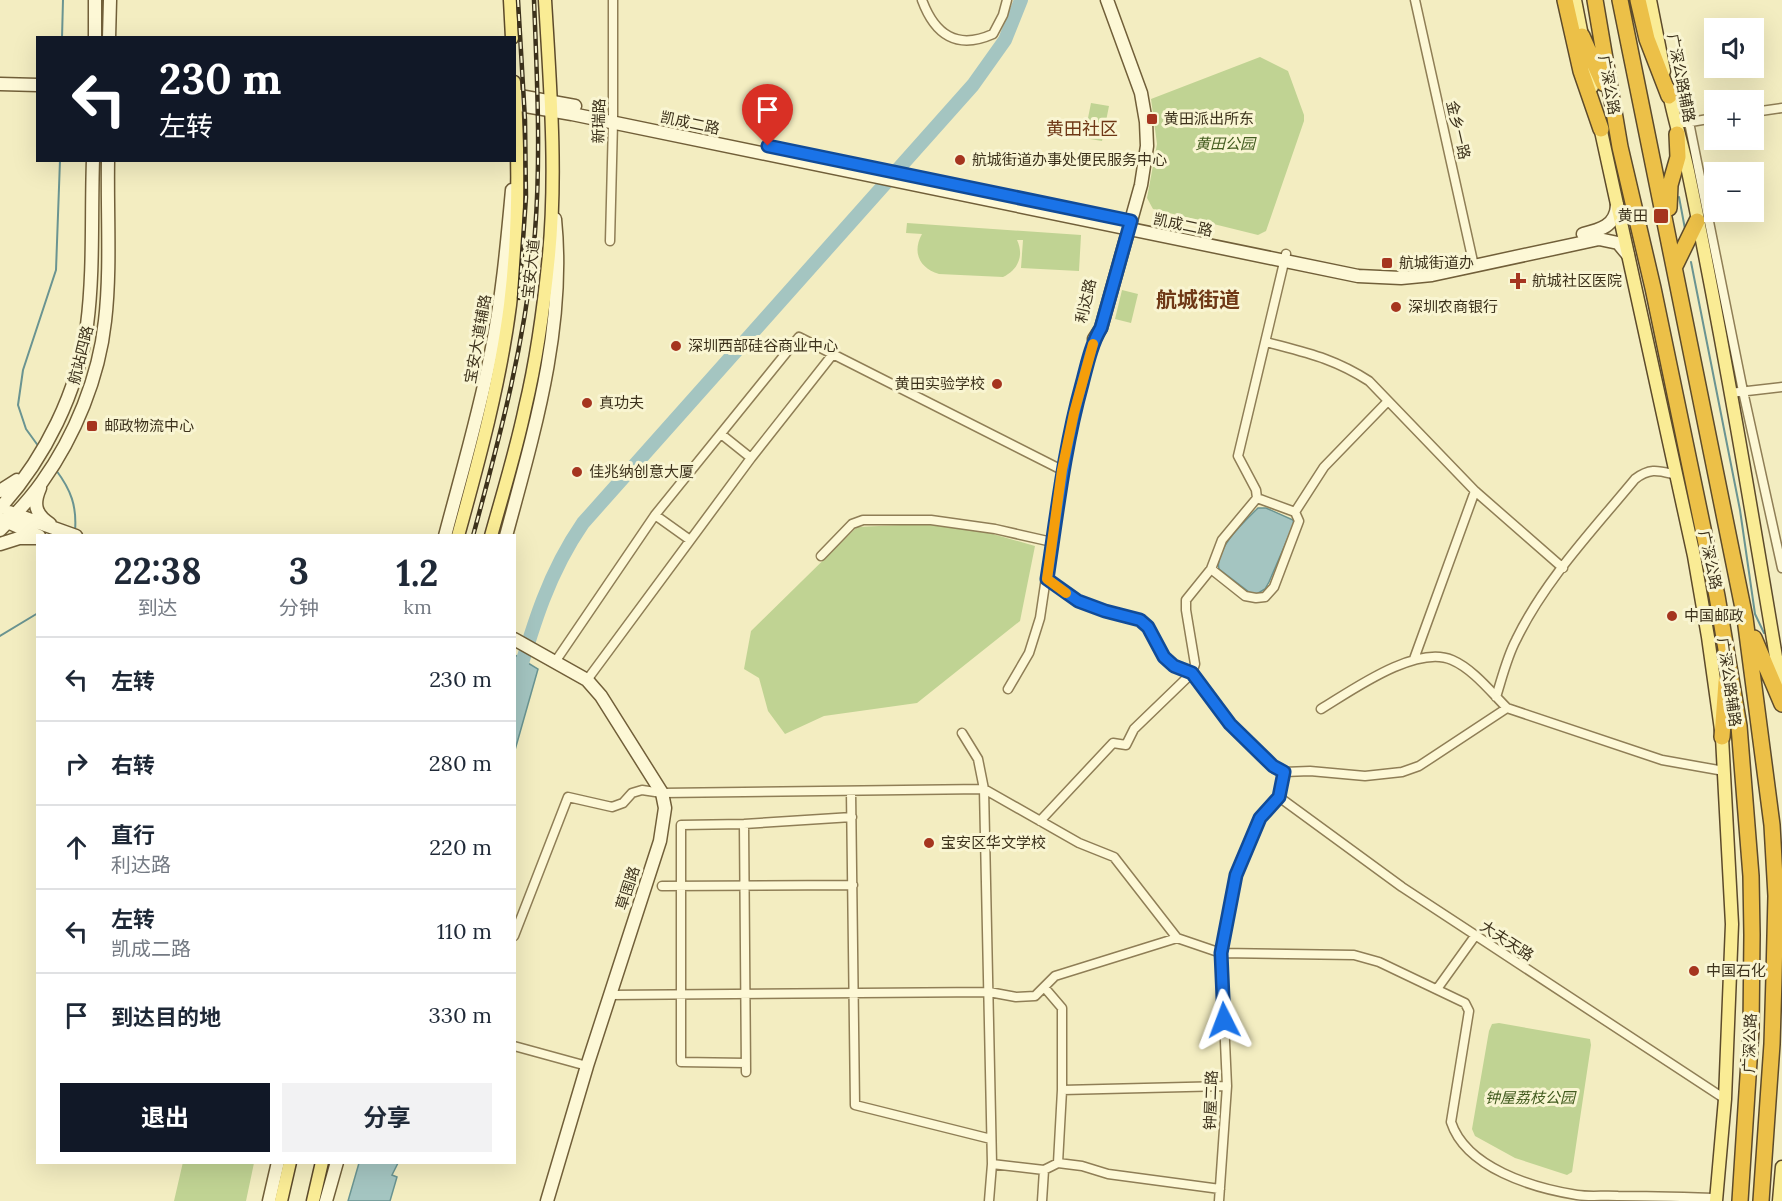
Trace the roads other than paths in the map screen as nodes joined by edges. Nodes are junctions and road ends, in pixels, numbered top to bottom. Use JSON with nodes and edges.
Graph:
{"nodes":[{"id":1,"x":95,"y":0,"type":"edge"},
{"id":2,"x":110,"y":0,"type":"edge"},
{"id":3,"x":510,"y":0,"type":"edge"},
{"id":4,"x":545,"y":0,"type":"edge"},
{"id":5,"x":613,"y":0,"type":"edge"},
{"id":6,"x":922,"y":0,"type":"edge"},
{"id":7,"x":1007,"y":0,"type":"edge"},
{"id":8,"x":1099,"y":0,"type":"edge"},
{"id":9,"x":1107,"y":0,"type":"edge"},
{"id":10,"x":1415,"y":0,"type":"edge"},
{"id":11,"x":1565,"y":0,"type":"edge"},
{"id":12,"x":1575,"y":0,"type":"edge"},
{"id":13,"x":1595,"y":0,"type":"edge"},
{"id":14,"x":1620,"y":0,"type":"edge"},
{"id":15,"x":1638,"y":0,"type":"edge"},
{"id":16,"x":1650,"y":0,"type":"edge"},
{"id":17,"x":95,"y":36,"type":"edge"},
{"id":18,"x":109,"y":36,"type":"edge"},
{"id":19,"x":512,"y":36,"type":"edge"},
{"id":20,"x":1582,"y":36,"type":"junction"},
{"id":21,"x":0,"y":84,"type":"edge"},
{"id":22,"x":36,"y":85,"type":"edge"},
{"id":23,"x":0,"y":92,"type":"edge"},
{"id":24,"x":36,"y":93,"type":"edge"},
{"id":25,"x":1669,"y":96,"type":"junction"},
{"id":26,"x":516,"y":100,"type":"edge"},
{"id":27,"x":1612,"y":101,"type":"junction"},
{"id":28,"x":551,"y":106,"type":"junction"},
{"id":29,"x":1782,"y":108,"type":"edge"},
{"id":30,"x":1764,"y":111,"type":"edge"},
{"id":31,"x":613,"y":118,"type":"junction"},
{"id":32,"x":1704,"y":120,"type":"edge"},
{"id":33,"x":1689,"y":122,"type":"junction"},
{"id":34,"x":1601,"y":129,"type":"junction"},
{"id":35,"x":1676,"y":129,"type":"junction"},
{"id":36,"x":516,"y":141,"type":"edge"},
{"id":37,"x":93,"y":162,"type":"edge"},
{"id":38,"x":108,"y":162,"type":"edge"},
{"id":39,"x":514,"y":162,"type":"edge"},
{"id":40,"x":516,"y":162,"type":"edge"},
{"id":41,"x":516,"y":162,"type":"edge"},
{"id":42,"x":553,"y":192,"type":"junction"},
{"id":43,"x":1617,"y":205,"type":"junction"},
{"id":44,"x":1697,"y":221,"type":"junction"},
{"id":45,"x":1126,"y":224,"type":"junction"},
{"id":46,"x":610,"y":242,"type":"dead end"},
{"id":47,"x":1670,"y":244,"type":"junction"},
{"id":48,"x":1628,"y":255,"type":"junction"},
{"id":49,"x":1286,"y":258,"type":"junction"},
{"id":50,"x":1473,"y":262,"type":"junction"},
{"id":51,"x":1675,"y":266,"type":"junction"},
{"id":52,"x":1095,"y":339,"type":"joint"},
{"id":53,"x":1266,"y":342,"type":"junction"},
{"id":54,"x":833,"y":354,"type":"junction"},
{"id":55,"x":1782,"y":387,"type":"edge"},
{"id":56,"x":1743,"y":392,"type":"junction"},
{"id":57,"x":1730,"y":393,"type":"junction"},
{"id":58,"x":1388,"y":401,"type":"junction"},
{"id":59,"x":722,"y":434,"type":"junction"},
{"id":60,"x":751,"y":458,"type":"junction"},
{"id":61,"x":29,"y":470,"type":"junction"},
{"id":62,"x":1062,"y":470,"type":"junction"},
{"id":63,"x":1677,"y":475,"type":"junction"},
{"id":64,"x":42,"y":482,"type":"junction"},
{"id":65,"x":0,"y":491,"type":"edge"},
{"id":66,"x":1475,"y":491,"type":"junction"},
{"id":67,"x":1257,"y":498,"type":"junction"},
{"id":68,"x":0,"y":508,"type":"edge"},
{"id":69,"x":1295,"y":512,"type":"junction"},
{"id":70,"x":656,"y":515,"type":"junction"},
{"id":71,"x":6,"y":521,"type":"edge"},
{"id":72,"x":1782,"y":521,"type":"edge"},
{"id":73,"x":1771,"y":524,"type":"junction"},
{"id":74,"x":61,"y":531,"type":"junction"},
{"id":75,"x":70,"y":534,"type":"edge"},
{"id":76,"x":446,"y":534,"type":"edge"},
{"id":77,"x":459,"y":534,"type":"edge"},
{"id":78,"x":492,"y":534,"type":"edge"},
{"id":79,"x":507,"y":534,"type":"edge"},
{"id":80,"x":36,"y":536,"type":"edge"},
{"id":81,"x":36,"y":537,"type":"edge"},
{"id":82,"x":690,"y":540,"type":"junction"},
{"id":83,"x":1052,"y":542,"type":"junction"},
{"id":84,"x":0,"y":544,"type":"edge"},
{"id":85,"x":821,"y":556,"type":"dead end"},
{"id":86,"x":1563,"y":568,"type":"junction"},
{"id":87,"x":1782,"y":568,"type":"edge"},
{"id":88,"x":1211,"y":570,"type":"junction"},
{"id":89,"x":1047,"y":579,"type":"junction"},
{"id":90,"x":1745,"y":618,"type":"junction"},
{"id":91,"x":516,"y":640,"type":"edge"},
{"id":92,"x":1728,"y":655,"type":"junction"},
{"id":93,"x":1414,"y":659,"type":"junction"},
{"id":94,"x":555,"y":662,"type":"junction"},
{"id":95,"x":1192,"y":673,"type":"junction"},
{"id":96,"x":587,"y":680,"type":"junction"},
{"id":97,"x":1008,"y":689,"type":"dead end"},
{"id":98,"x":1782,"y":693,"type":"edge"},
{"id":99,"x":1496,"y":697,"type":"junction"},
{"id":100,"x":1782,"y":704,"type":"edge"},
{"id":101,"x":1507,"y":708,"type":"junction"},
{"id":102,"x":1321,"y":709,"type":"dead end"},
{"id":103,"x":962,"y":733,"type":"dead end"},
{"id":104,"x":1722,"y":737,"type":"junction"},
{"id":105,"x":1724,"y":771,"type":"junction"},
{"id":106,"x":1284,"y":772,"type":"junction"},
{"id":107,"x":984,"y":789,"type":"junction"},
{"id":108,"x":851,"y":791,"type":"junction"},
{"id":109,"x":662,"y":793,"type":"junction"},
{"id":110,"x":1279,"y":797,"type":"junction"},
{"id":111,"x":852,"y":817,"type":"junction"},
{"id":112,"x":1040,"y":821,"type":"junction"},
{"id":113,"x":744,"y":824,"type":"junction"},
{"id":114,"x":745,"y":885,"type":"junction"},
{"id":115,"x":853,"y":885,"type":"junction"},
{"id":116,"x":662,"y":886,"type":"dead end"},
{"id":117,"x":681,"y":886,"type":"junction"},
{"id":118,"x":516,"y":931,"type":"edge"},
{"id":119,"x":1475,"y":936,"type":"junction"},
{"id":120,"x":1177,"y":938,"type":"junction"},
{"id":121,"x":1221,"y":953,"type":"junction"},
{"id":122,"x":1782,"y":956,"type":"edge"},
{"id":123,"x":1774,"y":977,"type":"junction"},
{"id":124,"x":1044,"y":987,"type":"junction"},
{"id":125,"x":1437,"y":989,"type":"junction"},
{"id":126,"x":989,"y":992,"type":"junction"},
{"id":127,"x":854,"y":993,"type":"junction"},
{"id":128,"x":745,"y":994,"type":"junction"},
{"id":129,"x":609,"y":995,"type":"junction"},
{"id":130,"x":681,"y":995,"type":"junction"},
{"id":131,"x":516,"y":1047,"type":"edge"},
{"id":132,"x":587,"y":1066,"type":"junction"},
{"id":133,"x":1227,"y":1086,"type":"junction"},
{"id":134,"x":1062,"y":1090,"type":"junction"},
{"id":135,"x":1725,"y":1099,"type":"junction"},
{"id":136,"x":991,"y":1138,"type":"junction"},
{"id":137,"x":1058,"y":1163,"type":"junction"},
{"id":138,"x":278,"y":1164,"type":"edge"},
{"id":139,"x":290,"y":1164,"type":"edge"},
{"id":140,"x":322,"y":1164,"type":"edge"},
{"id":141,"x":335,"y":1164,"type":"edge"},
{"id":142,"x":992,"y":1164,"type":"junction"},
{"id":143,"x":1782,"y":1167,"type":"edge"},
{"id":144,"x":1044,"y":1170,"type":"junction"},
{"id":145,"x":1220,"y":1189,"type":"junction"},
{"id":146,"x":1578,"y":1198,"type":"edge"},
{"id":147,"x":1716,"y":1200,"type":"edge"},
{"id":148,"x":269,"y":1201,"type":"edge"},
{"id":149,"x":281,"y":1201,"type":"edge"},
{"id":150,"x":313,"y":1201,"type":"edge"},
{"id":151,"x":326,"y":1201,"type":"edge"},
{"id":152,"x":547,"y":1201,"type":"edge"},
{"id":153,"x":989,"y":1201,"type":"edge"},
{"id":154,"x":1042,"y":1201,"type":"edge"},
{"id":155,"x":1220,"y":1201,"type":"edge"},
{"id":156,"x":1740,"y":1201,"type":"edge"},
{"id":157,"x":1761,"y":1201,"type":"edge"},
{"id":158,"x":1779,"y":1201,"type":"edge"}],
"edges":[{"from":1,"to":17,"type":"street"},
{"from":2,"to":18,"type":"street"},
{"from":3,"to":19,"type":"main road"},
{"from":4,"to":28,"type":"main road","name":"宝安大道"},
{"from":5,"to":31,"type":"street","name":"新瑞路"},
{"from":6,"to":7,"type":"street"},
{"from":8,"to":45,"type":"street","name":"利达路"},
{"from":9,"to":45,"type":"street","name":"利达路"},
{"from":10,"to":50,"type":"street","name":"金乡一路"},
{"from":11,"to":34,"type":"highway"},
{"from":12,"to":20,"type":"main road","name":"广深公路辅路"},
{"from":13,"to":27,"type":"highway","name":"广深公路"},
{"from":14,"to":47,"type":"highway","name":"广深公路"},
{"from":15,"to":25,"type":"highway"},
{"from":16,"to":25,"type":"main road","name":"广深公路辅路"},
{"from":20,"to":27,"type":"highway"},
{"from":20,"to":34,"type":"main road","name":"广深公路辅路"},
{"from":21,"to":22,"type":"street"},
{"from":23,"to":24,"type":"street"},
{"from":25,"to":35,"type":"main road","name":"广深公路辅路"},
{"from":26,"to":28,"type":"street","name":"凯成二路"},
{"from":27,"to":92,"type":"highway","name":"广深公路"},
{"from":28,"to":31,"type":"street","name":"凯成二路"},
{"from":28,"to":42,"type":"main road","name":"宝安大道"},
{"from":29,"to":30,"type":"street"},
{"from":31,"to":45,"type":"street","name":"凯成二路"},
{"from":31,"to":46,"type":"street","name":"新瑞路"},
{"from":32,"to":33,"type":"street"},
{"from":33,"to":35,"type":"street"},
{"from":33,"to":56,"type":"street"},
{"from":34,"to":43,"type":"main road","name":"广深公路辅路"},
{"from":35,"to":44,"type":"main road","name":"广深公路辅路"},
{"from":35,"to":47,"type":"highway"},
{"from":36,"to":40,"type":"main road","name":"宝安大道"},
{"from":37,"to":61,"type":"street","name":"航站四路"},
{"from":38,"to":64,"type":"street","name":"航站四路"},
{"from":39,"to":76,"type":"street","name":"宝安大道辅路"},
{"from":41,"to":77,"type":"main road","name":"宝安大道"},
{"from":42,"to":78,"type":"main road","name":"宝安大道"},
{"from":42,"to":79,"type":"street"},
{"from":43,"to":48,"type":"main road","name":"广深公路辅路"},
{"from":43,"to":50,"type":"street","name":"凯成二路"},
{"from":44,"to":51,"type":"highway"},
{"from":44,"to":57,"type":"main road","name":"广深公路辅路"},
{"from":45,"to":49,"type":"street","name":"凯成二路"},
{"from":45,"to":52,"type":"street","name":"利达路"},
{"from":47,"to":51,"type":"highway","name":"广深公路"},
{"from":48,"to":50,"type":"street","name":"凯成二路"},
{"from":48,"to":63,"type":"main road","name":"广深公路辅路"},
{"from":49,"to":50,"type":"street","name":"凯成二路"},
{"from":49,"to":53,"type":"street"},
{"from":51,"to":90,"type":"highway","name":"广深公路"},
{"from":52,"to":62,"type":"street"},
{"from":53,"to":58,"type":"street"},
{"from":53,"to":67,"type":"street"},
{"from":54,"to":59,"type":"street"},
{"from":54,"to":60,"type":"street"},
{"from":54,"to":62,"type":"street"},
{"from":55,"to":56,"type":"street"},
{"from":56,"to":57,"type":"street"},
{"from":56,"to":73,"type":"street"},
{"from":57,"to":98,"type":"main road","name":"广深公路辅路"},
{"from":58,"to":66,"type":"street"},
{"from":58,"to":69,"type":"street"},
{"from":59,"to":60,"type":"street"},
{"from":59,"to":70,"type":"street"},
{"from":60,"to":82,"type":"street"},
{"from":61,"to":65,"type":"street"},
{"from":61,"to":68,"type":"street","name":"航站四路"},
{"from":62,"to":83,"type":"street"},
{"from":63,"to":86,"type":"street"},
{"from":63,"to":104,"type":"main road","name":"广深公路辅路"},
{"from":64,"to":71,"type":"street","name":"航站四路"},
{"from":64,"to":74,"type":"street"},
{"from":66,"to":86,"type":"street"},
{"from":66,"to":93,"type":"street"},
{"from":67,"to":69,"type":"street"},
{"from":67,"to":88,"type":"street"},
{"from":68,"to":71,"type":"street"},
{"from":69,"to":88,"type":"street"},
{"from":70,"to":82,"type":"street"},
{"from":70,"to":94,"type":"street"},
{"from":71,"to":74,"type":"street"},
{"from":71,"to":80,"type":"street"},
{"from":72,"to":73,"type":"street"},
{"from":73,"to":87,"type":"street"},
{"from":74,"to":75,"type":"street"},
{"from":81,"to":84,"type":"street"},
{"from":82,"to":96,"type":"street"},
{"from":83,"to":85,"type":"street"},
{"from":83,"to":89,"type":"street"},
{"from":86,"to":99,"type":"street"},
{"from":88,"to":95,"type":"street"},
{"from":89,"to":95,"type":"street"},
{"from":89,"to":97,"type":"street"},
{"from":90,"to":100,"type":"highway"},
{"from":90,"to":123,"type":"highway","name":"广深公路"},
{"from":91,"to":94,"type":"street"},
{"from":92,"to":104,"type":"highway"},
{"from":92,"to":156,"type":"highway","name":"广深公路"},
{"from":93,"to":99,"type":"street"},
{"from":93,"to":102,"type":"street"},
{"from":94,"to":96,"type":"street"},
{"from":95,"to":106,"type":"street"},
{"from":95,"to":112,"type":"street"},
{"from":96,"to":109,"type":"street"},
{"from":99,"to":101,"type":"street"},
{"from":101,"to":105,"type":"street"},
{"from":101,"to":106,"type":"street"},
{"from":103,"to":107,"type":"street"},
{"from":104,"to":105,"type":"main road","name":"广深公路辅路"},
{"from":105,"to":135,"type":"main road","name":"广深公路辅路"},
{"from":106,"to":110,"type":"street"},
{"from":107,"to":108,"type":"street"},
{"from":107,"to":112,"type":"street"},
{"from":107,"to":126,"type":"street"},
{"from":108,"to":109,"type":"street"},
{"from":108,"to":111,"type":"street"},
{"from":109,"to":118,"type":"street"},
{"from":109,"to":129,"type":"street","name":"草围路"},
{"from":110,"to":119,"type":"street","name":"大夫天路"},
{"from":110,"to":121,"type":"street","name":"钟屋二路"},
{"from":111,"to":113,"type":"street"},
{"from":111,"to":115,"type":"street"},
{"from":112,"to":120,"type":"street"},
{"from":113,"to":114,"type":"street"},
{"from":113,"to":117,"type":"street"},
{"from":114,"to":115,"type":"street"},
{"from":114,"to":117,"type":"street"},
{"from":114,"to":128,"type":"street"},
{"from":115,"to":127,"type":"street"},
{"from":116,"to":117,"type":"street"},
{"from":117,"to":130,"type":"street"},
{"from":119,"to":125,"type":"street"},
{"from":119,"to":135,"type":"street","name":"大夫天路"},
{"from":120,"to":121,"type":"street"},
{"from":120,"to":124,"type":"street"},
{"from":121,"to":125,"type":"street"},
{"from":121,"to":133,"type":"street","name":"钟屋二路"},
{"from":122,"to":123,"type":"highway"},
{"from":123,"to":157,"type":"highway","name":"广深公路"},
{"from":124,"to":126,"type":"street"},
{"from":124,"to":134,"type":"street"},
{"from":125,"to":146,"type":"street"},
{"from":126,"to":127,"type":"street"},
{"from":126,"to":136,"type":"street"},
{"from":127,"to":128,"type":"street"},
{"from":127,"to":136,"type":"street"},
{"from":128,"to":130,"type":"street"},
{"from":128,"to":130,"type":"street"},
{"from":129,"to":130,"type":"street"},
{"from":129,"to":132,"type":"street","name":"草围路"},
{"from":131,"to":132,"type":"street"},
{"from":132,"to":152,"type":"street","name":"草围路"},
{"from":133,"to":134,"type":"street"},
{"from":133,"to":145,"type":"street","name":"钟屋二路"},
{"from":134,"to":137,"type":"street"},
{"from":135,"to":147,"type":"main road","name":"广深公路辅路"},
{"from":136,"to":142,"type":"street"},
{"from":137,"to":144,"type":"street"},
{"from":137,"to":145,"type":"street"},
{"from":138,"to":148,"type":"street"},
{"from":139,"to":149,"type":"main road"},
{"from":140,"to":150,"type":"main road"},
{"from":141,"to":151,"type":"street"},
{"from":142,"to":144,"type":"street"},
{"from":142,"to":153,"type":"street"},
{"from":143,"to":158,"type":"main road"},
{"from":144,"to":154,"type":"street"},
{"from":145,"to":155,"type":"street","name":"钟屋二路"},
{"from":146,"to":147,"type":"street"}]}
